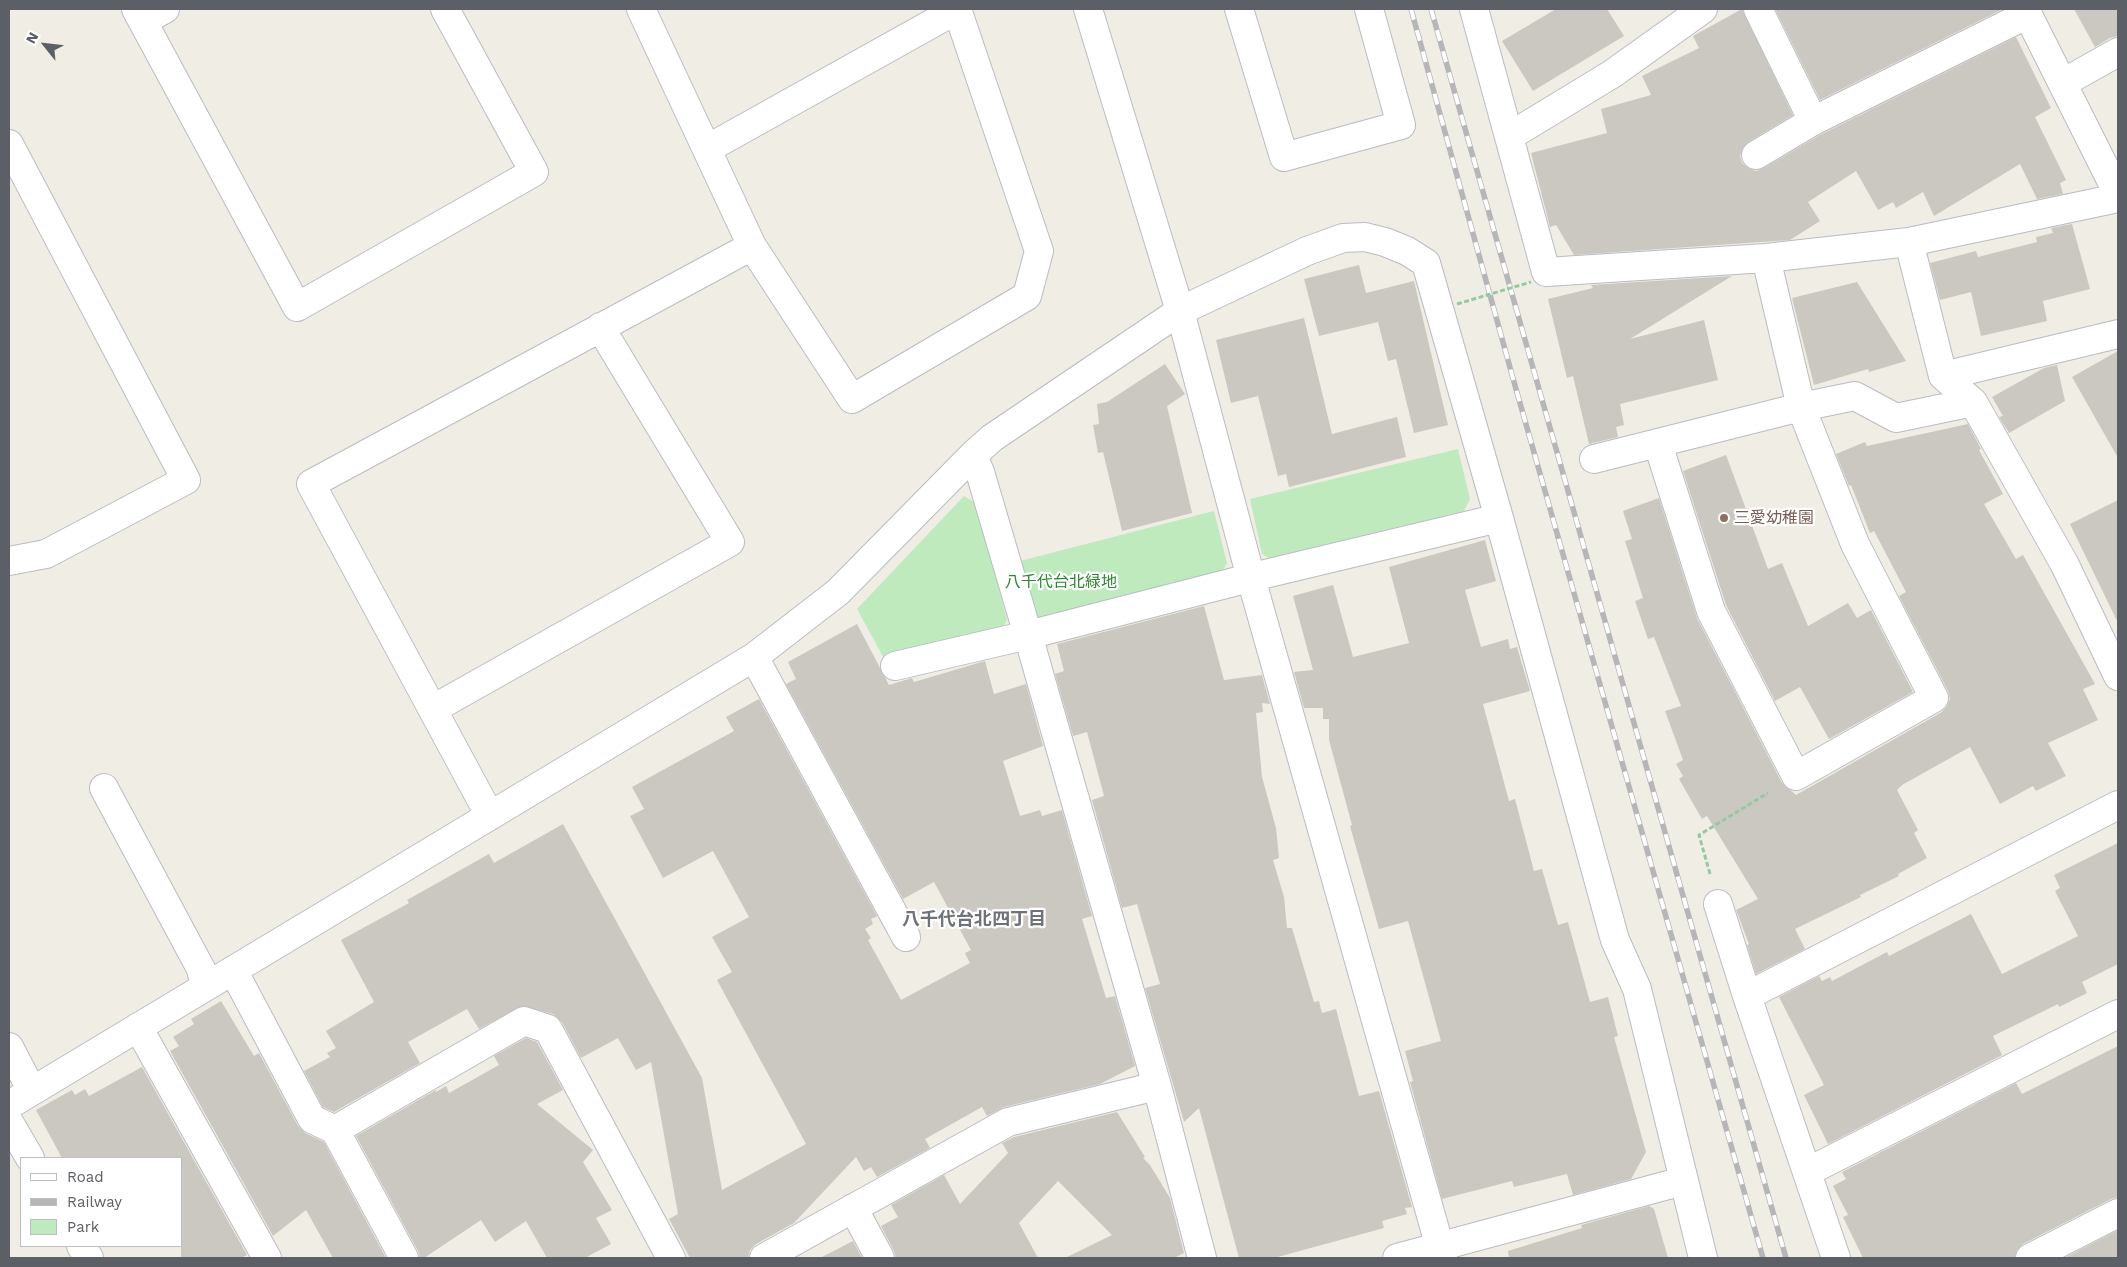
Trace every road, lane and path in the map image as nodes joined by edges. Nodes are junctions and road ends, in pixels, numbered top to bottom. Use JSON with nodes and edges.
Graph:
{"nodes":[{"id":1,"x":445,"y":9,"type":"edge"},
{"id":2,"x":641,"y":9,"type":"edge"},
{"id":3,"x":958,"y":9,"type":"edge"},
{"id":4,"x":1088,"y":9,"type":"edge"},
{"id":5,"x":1239,"y":9,"type":"edge"},
{"id":6,"x":1369,"y":9,"type":"edge"},
{"id":7,"x":1474,"y":9,"type":"edge"},
{"id":8,"x":1703,"y":9,"type":"edge"},
{"id":9,"x":1758,"y":9,"type":"edge"},
{"id":10,"x":2027,"y":11,"type":"edge"},
{"id":11,"x":148,"y":13,"type":"edge"},
{"id":12,"x":2118,"y":52,"type":"edge"},
{"id":13,"x":2063,"y":83,"type":"junction"},
{"id":14,"x":1813,"y":121,"type":"junction"},
{"id":15,"x":1510,"y":136,"type":"junction"},
{"id":16,"x":9,"y":144,"type":"edge"},
{"id":17,"x":707,"y":149,"type":"junction"},
{"id":18,"x":1756,"y":155,"type":"dead end"},
{"id":19,"x":2118,"y":196,"type":"edge"},
{"id":20,"x":1909,"y":242,"type":"junction"},
{"id":21,"x":752,"y":246,"type":"junction"},
{"id":22,"x":1766,"y":258,"type":"junction"},
{"id":23,"x":1532,"y":282,"type":"dead end"},
{"id":24,"x":1457,"y":304,"type":"dead end"},
{"id":25,"x":1180,"y":311,"type":"junction"},
{"id":26,"x":600,"y":327,"type":"junction"},
{"id":27,"x":2118,"y":334,"type":"edge"},
{"id":28,"x":1943,"y":376,"type":"junction"},
{"id":29,"x":1973,"y":402,"type":"junction"},
{"id":30,"x":1801,"y":407,"type":"junction"},
{"id":31,"x":1658,"y":444,"type":"junction"},
{"id":32,"x":973,"y":455,"type":"junction"},
{"id":33,"x":1594,"y":459,"type":"dead end"},
{"id":34,"x":1499,"y":518,"type":"junction"},
{"id":35,"x":9,"y":561,"type":"edge"},
{"id":36,"x":1252,"y":578,"type":"junction"},
{"id":37,"x":1028,"y":635,"type":"junction"},
{"id":38,"x":754,"y":657,"type":"junction"},
{"id":39,"x":895,"y":666,"type":"dead end"},
{"id":40,"x":2118,"y":676,"type":"edge"},
{"id":41,"x":433,"y":709,"type":"junction"},
{"id":42,"x":1796,"y":776,"type":"junction"},
{"id":43,"x":104,"y":788,"type":"dead end"},
{"id":44,"x":2118,"y":805,"type":"edge"},
{"id":45,"x":490,"y":816,"type":"junction"},
{"id":46,"x":1718,"y":904,"type":"joint"},
{"id":47,"x":906,"y":937,"type":"dead end"},
{"id":48,"x":233,"y":970,"type":"junction"},
{"id":49,"x":204,"y":987,"type":"junction"},
{"id":50,"x":1747,"y":996,"type":"junction"},
{"id":51,"x":2118,"y":1014,"type":"edge"},
{"id":52,"x":138,"y":1027,"type":"junction"},
{"id":53,"x":9,"y":1047,"type":"edge"},
{"id":54,"x":1157,"y":1086,"type":"junction"},
{"id":55,"x":32,"y":1091,"type":"junction"},
{"id":56,"x":9,"y":1105,"type":"edge"},
{"id":57,"x":9,"y":1122,"type":"edge"},
{"id":58,"x":335,"y":1130,"type":"junction"},
{"id":59,"x":29,"y":1157,"type":"edge"},
{"id":60,"x":1808,"y":1172,"type":"junction"},
{"id":61,"x":1683,"y":1181,"type":"junction"},
{"id":62,"x":853,"y":1208,"type":"junction"},
{"id":63,"x":2118,"y":1213,"type":"edge"},
{"id":64,"x":82,"y":1247,"type":"edge"},
{"id":65,"x":1442,"y":1252,"type":"edge"},
{"id":66,"x":666,"y":1256,"type":"edge"},
{"id":67,"x":89,"y":1258,"type":"edge"},
{"id":68,"x":267,"y":1258,"type":"edge"},
{"id":69,"x":404,"y":1258,"type":"edge"},
{"id":70,"x":764,"y":1258,"type":"edge"},
{"id":71,"x":880,"y":1258,"type":"edge"},
{"id":72,"x":1202,"y":1258,"type":"edge"},
{"id":73,"x":1397,"y":1258,"type":"edge"},
{"id":74,"x":1702,"y":1258,"type":"edge"},
{"id":75,"x":1836,"y":1258,"type":"edge"},
{"id":76,"x":2030,"y":1258,"type":"edge"}],
"edges":[{"from":1,"to":11,"type":"street"},
{"from":2,"to":17,"type":"street"},
{"from":3,"to":17,"type":"street"},
{"from":3,"to":21,"type":"street"},
{"from":4,"to":25,"type":"street"},
{"from":5,"to":6,"type":"street"},
{"from":7,"to":15,"type":"street"},
{"from":8,"to":15,"type":"street"},
{"from":9,"to":14,"type":"street"},
{"from":10,"to":13,"type":"street"},
{"from":10,"to":14,"type":"street"},
{"from":12,"to":13,"type":"street"},
{"from":13,"to":19,"type":"street"},
{"from":14,"to":18,"type":"street"},
{"from":15,"to":22,"type":"street"},
{"from":16,"to":35,"type":"street"},
{"from":17,"to":21,"type":"street"},
{"from":19,"to":20,"type":"street"},
{"from":20,"to":22,"type":"street"},
{"from":20,"to":28,"type":"street"},
{"from":21,"to":26,"type":"street"},
{"from":22,"to":30,"type":"street"},
{"from":23,"to":24,"type":"path","bridge":true},
{"from":25,"to":32,"type":"street"},
{"from":25,"to":34,"type":"street"},
{"from":25,"to":36,"type":"street"},
{"from":26,"to":41,"type":"street"},
{"from":26,"to":41,"type":"street"},
{"from":27,"to":28,"type":"street"},
{"from":28,"to":29,"type":"street"},
{"from":29,"to":30,"type":"street"},
{"from":29,"to":40,"type":"street"},
{"from":30,"to":31,"type":"street"},
{"from":30,"to":42,"type":"street"},
{"from":31,"to":33,"type":"street"},
{"from":31,"to":42,"type":"street"},
{"from":32,"to":37,"type":"street"},
{"from":32,"to":38,"type":"street"},
{"from":34,"to":36,"type":"street"},
{"from":34,"to":61,"type":"street"},
{"from":36,"to":37,"type":"street"},
{"from":36,"to":65,"type":"street"},
{"from":37,"to":39,"type":"street"},
{"from":37,"to":54,"type":"street"},
{"from":38,"to":45,"type":"street"},
{"from":38,"to":47,"type":"street"},
{"from":41,"to":45,"type":"street"},
{"from":42,"to":46,"type":"path"},
{"from":43,"to":49,"type":"street"},
{"from":44,"to":50,"type":"street"},
{"from":45,"to":48,"type":"street"},
{"from":46,"to":50,"type":"street"},
{"from":48,"to":49,"type":"street"},
{"from":48,"to":58,"type":"street"},
{"from":49,"to":52,"type":"street"},
{"from":50,"to":60,"type":"street"},
{"from":51,"to":60,"type":"street"},
{"from":52,"to":55,"type":"street"},
{"from":52,"to":68,"type":"street"},
{"from":53,"to":55,"type":"street"},
{"from":54,"to":62,"type":"street"},
{"from":54,"to":72,"type":"street"},
{"from":55,"to":56,"type":"street"},
{"from":57,"to":59,"type":"street"},
{"from":58,"to":66,"type":"street"},
{"from":58,"to":69,"type":"street"},
{"from":60,"to":75,"type":"street"},
{"from":61,"to":65,"type":"street"},
{"from":61,"to":74,"type":"street"},
{"from":62,"to":70,"type":"street"},
{"from":62,"to":71,"type":"street"},
{"from":63,"to":76,"type":"street"},
{"from":64,"to":67,"type":"street"},
{"from":65,"to":73,"type":"street"}]}
